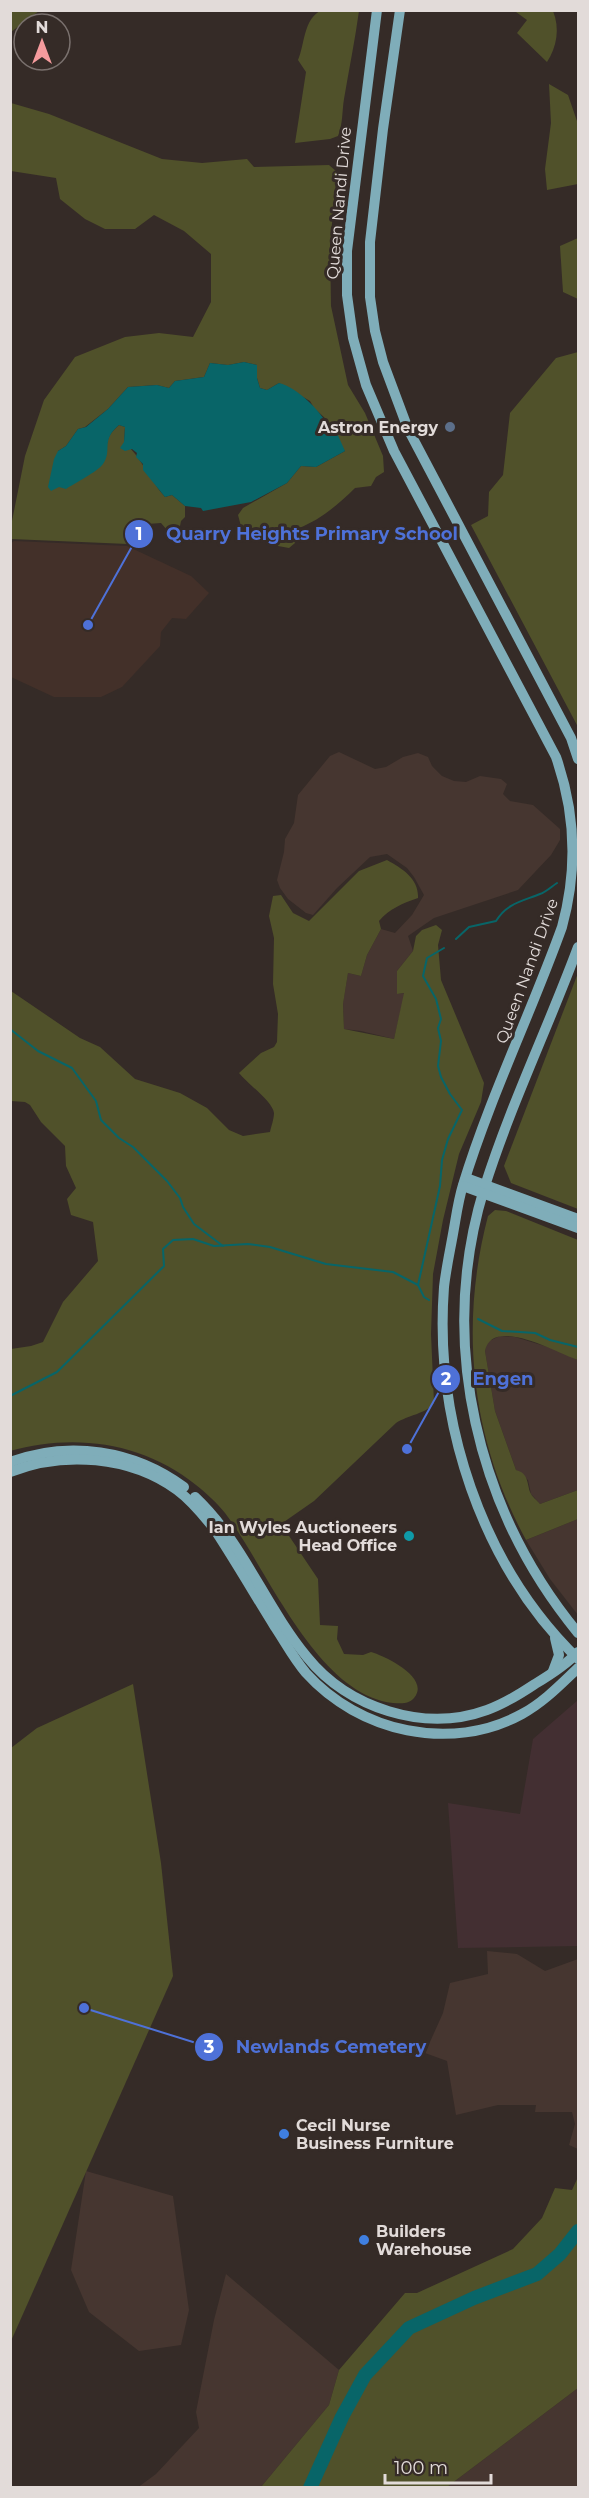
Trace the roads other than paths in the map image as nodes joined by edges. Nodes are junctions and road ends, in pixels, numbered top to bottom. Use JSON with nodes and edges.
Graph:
{"nodes":[{"id":1,"x":377,"y":10,"type":"edge"},
{"id":2,"x":400,"y":10,"type":"edge"},
{"id":3,"x":579,"y":759,"type":"edge"},
{"id":4,"x":579,"y":947,"type":"edge"},
{"id":5,"x":464,"y":1182,"type":"junction"},
{"id":6,"x":484,"y":1190,"type":"junction"},
{"id":7,"x":579,"y":1219,"type":"edge"},
{"id":8,"x":579,"y":1228,"type":"edge"},
{"id":9,"x":10,"y":1462,"type":"edge"},
{"id":10,"x":10,"y":1472,"type":"edge"},
{"id":11,"x":555,"y":1604,"type":"junction"},
{"id":12,"x":579,"y":1621,"type":"edge"},
{"id":13,"x":579,"y":1633,"type":"edge"},
{"id":14,"x":554,"y":1636,"type":"junction"},
{"id":15,"x":577,"y":1655,"type":"edge"},
{"id":16,"x":579,"y":1668,"type":"edge"},
{"id":17,"x":551,"y":1674,"type":"junction"},
{"id":18,"x":579,"y":1683,"type":"edge"},
{"id":19,"x":558,"y":1687,"type":"junction"}],
"edges":[{"from":1,"to":5,"type":"main road","name":"Queen Nandi Drive"},
{"from":2,"to":3,"type":"main road"},
{"from":4,"to":6,"type":"main road"},
{"from":5,"to":6,"type":"main road"},
{"from":5,"to":14,"type":"main road","name":"Queen Nandi Drive"},
{"from":6,"to":7,"type":"main road"},
{"from":6,"to":8,"type":"main road"},
{"from":6,"to":11,"type":"main road"},
{"from":9,"to":17,"type":"main road"},
{"from":10,"to":19,"type":"main road"},
{"from":11,"to":12,"type":"main road"},
{"from":11,"to":13,"type":"main road"},
{"from":14,"to":15,"type":"main road","name":"Queen Nandi Drive"},
{"from":14,"to":17,"type":"main road"},
{"from":15,"to":17,"type":"main road"},
{"from":16,"to":19,"type":"main road"},
{"from":18,"to":19,"type":"main road"}]}
